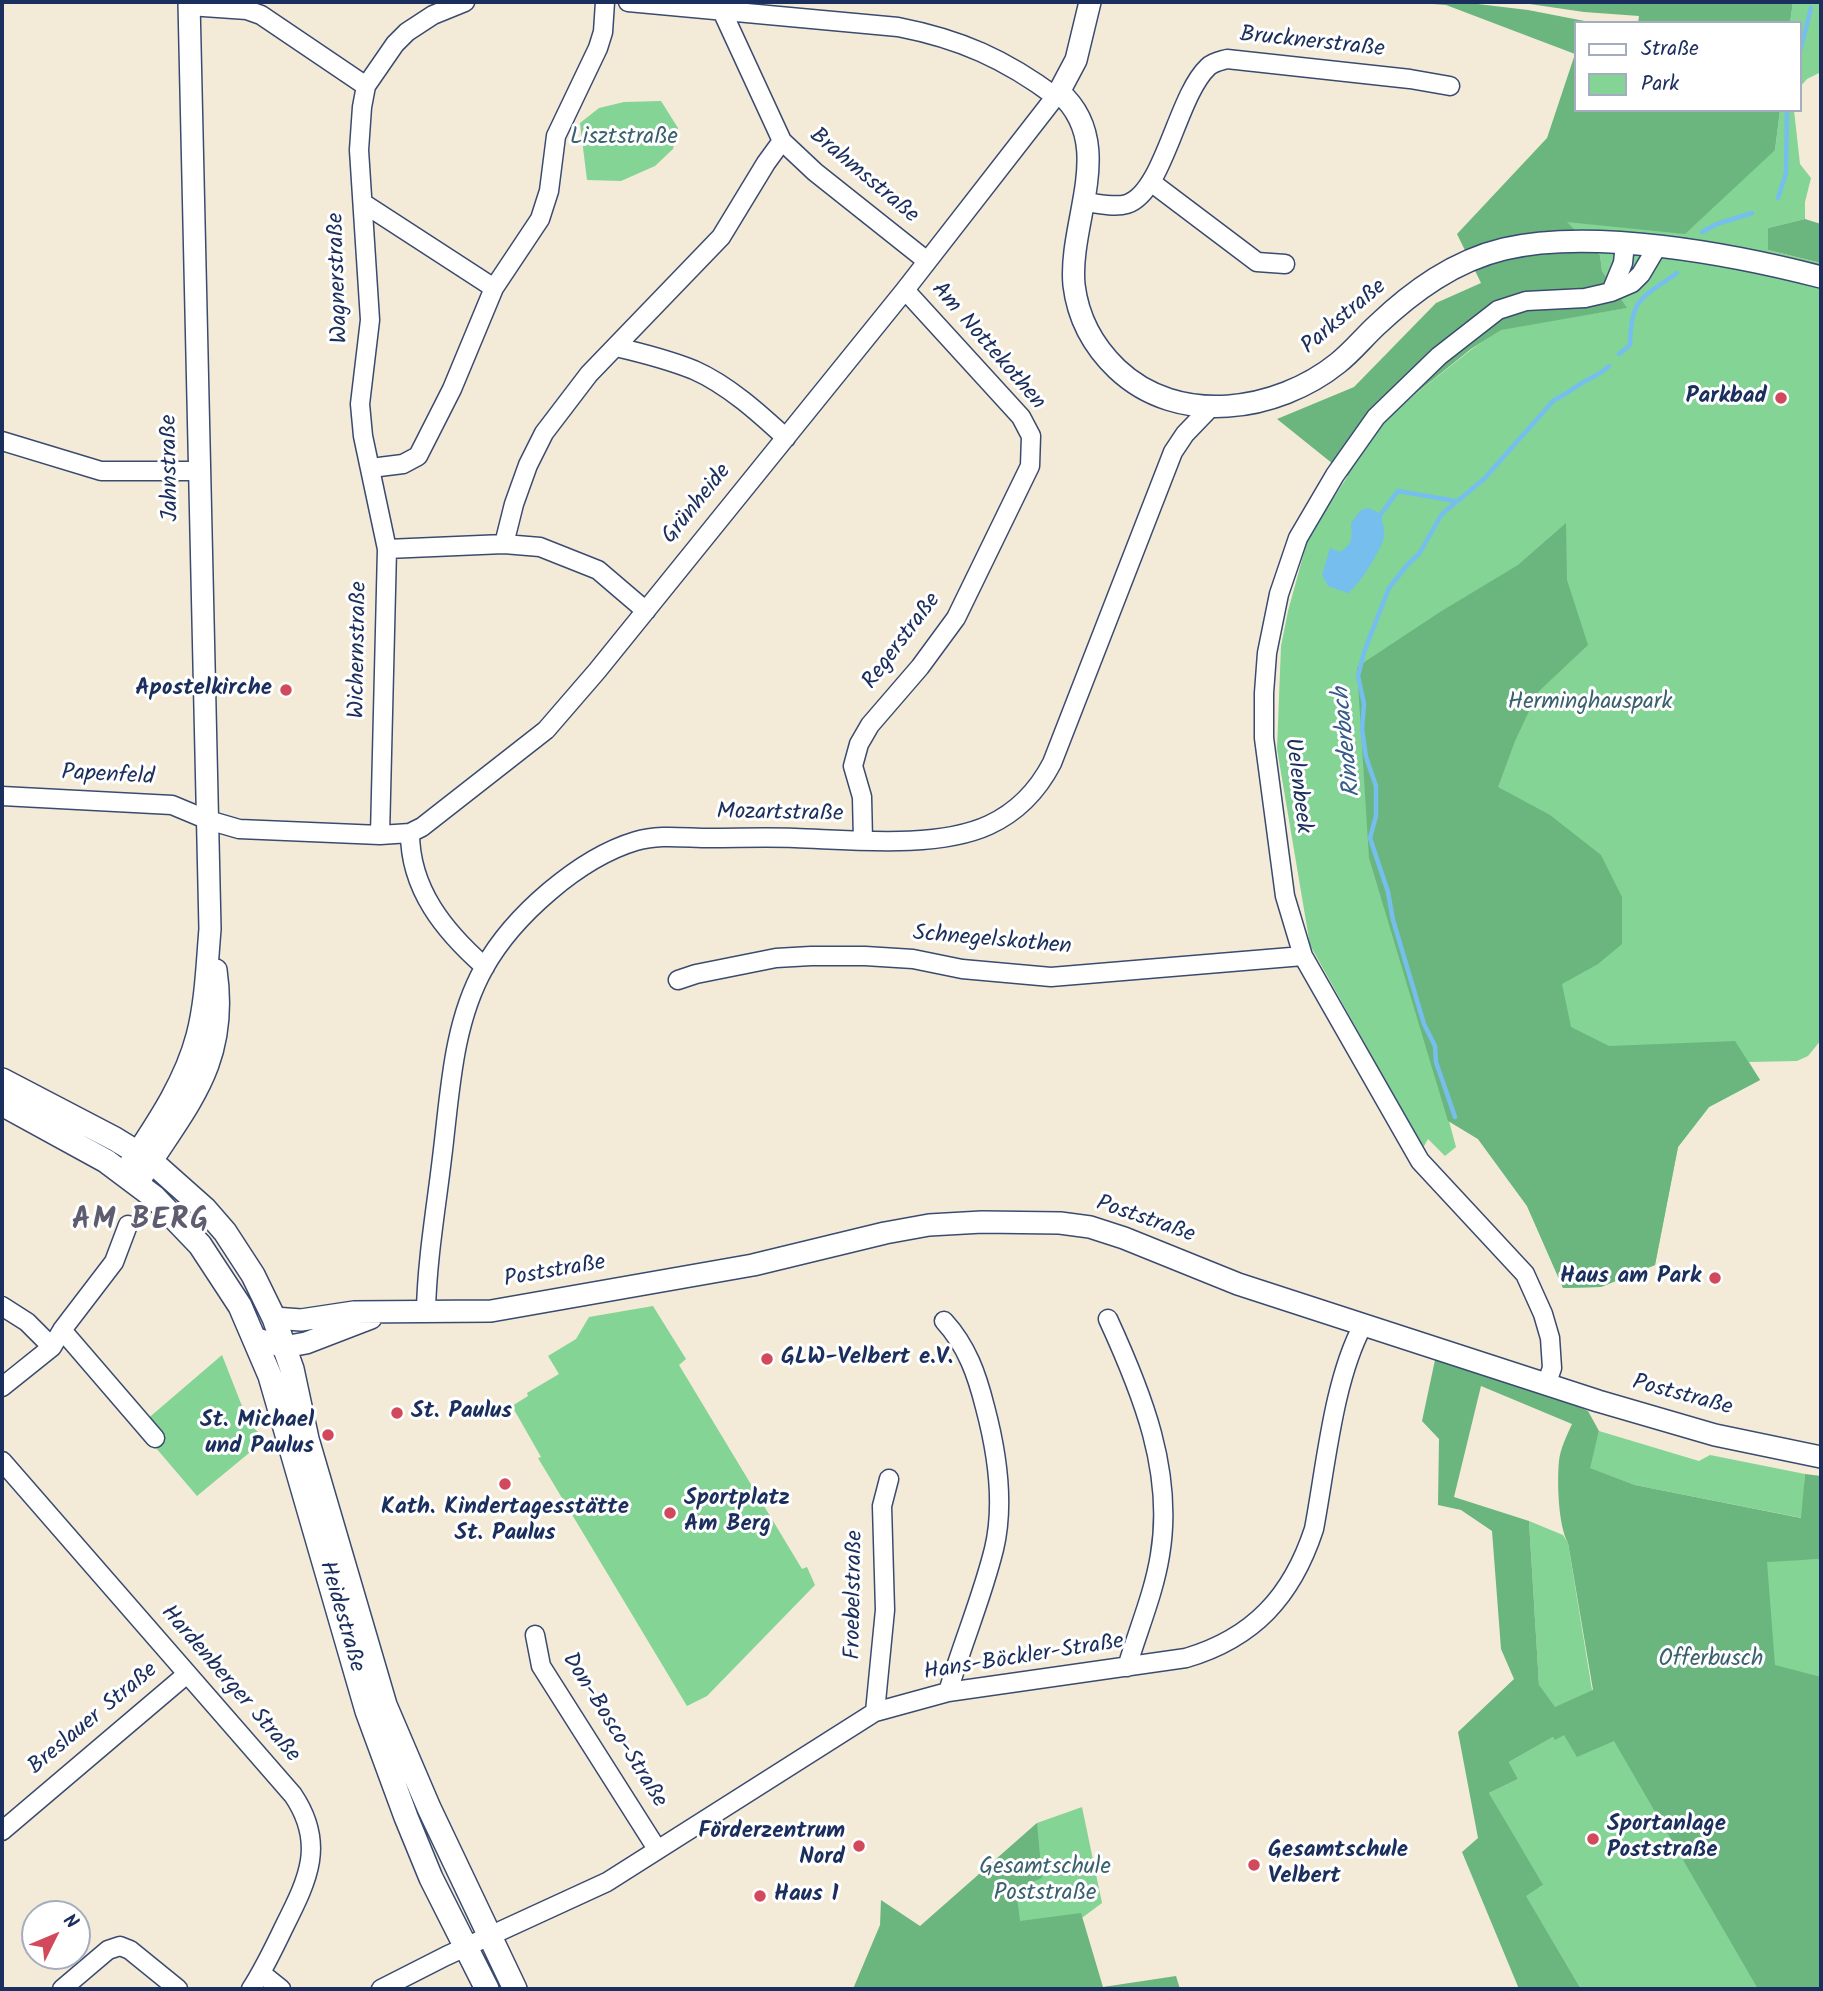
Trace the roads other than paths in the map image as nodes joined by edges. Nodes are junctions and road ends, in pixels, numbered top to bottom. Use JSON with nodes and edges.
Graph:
{"nodes":[{"id":1,"x":465,"y":2,"type":"edge"},
{"id":2,"x":605,"y":2,"type":"edge"},
{"id":3,"x":628,"y":2,"type":"edge"},
{"id":4,"x":1090,"y":2,"type":"edge"},
{"id":5,"x":190,"y":3,"type":"edge"},
{"id":6,"x":722,"y":11,"type":"junction"},
{"id":7,"x":366,"y":86,"type":"junction"},
{"id":8,"x":1450,"y":86,"type":"dead end"},
{"id":9,"x":1057,"y":95,"type":"junction"},
{"id":10,"x":782,"y":141,"type":"junction"},
{"id":11,"x":1152,"y":182,"type":"junction"},
{"id":12,"x":1084,"y":202,"type":"junction"},
{"id":13,"x":363,"y":203,"type":"junction"},
{"id":14,"x":1625,"y":244,"type":"junction"},
{"id":15,"x":1657,"y":247,"type":"junction"},
{"id":16,"x":927,"y":261,"type":"junction"},
{"id":17,"x":1285,"y":264,"type":"dead end"},
{"id":18,"x":1821,"y":277,"type":"edge"},
{"id":19,"x":494,"y":288,"type":"junction"},
{"id":20,"x":905,"y":290,"type":"junction"},
{"id":21,"x":1611,"y":292,"type":"junction"},
{"id":22,"x":616,"y":347,"type":"junction"},
{"id":23,"x":1211,"y":407,"type":"junction"},
{"id":24,"x":1031,"y":436,"type":"joint"},
{"id":25,"x":786,"y":438,"type":"junction"},
{"id":26,"x":2,"y":441,"type":"edge"},
{"id":27,"x":371,"y":468,"type":"junction"},
{"id":28,"x":198,"y":471,"type":"junction"},
{"id":29,"x":504,"y":544,"type":"junction"},
{"id":30,"x":387,"y":549,"type":"junction"},
{"id":31,"x":646,"y":611,"type":"junction"},
{"id":32,"x":2,"y":796,"type":"edge"},
{"id":33,"x":208,"y":820,"type":"junction"},
{"id":34,"x":410,"y":833,"type":"junction"},
{"id":35,"x":380,"y":835,"type":"junction"},
{"id":36,"x":863,"y":841,"type":"junction"},
{"id":37,"x":1303,"y":956,"type":"junction"},
{"id":38,"x":485,"y":967,"type":"junction"},
{"id":39,"x":678,"y":980,"type":"dead end"},
{"id":40,"x":2,"y":1080,"type":"edge"},
{"id":41,"x":2,"y":1104,"type":"edge"},
{"id":42,"x":144,"y":1156,"type":"junction"},
{"id":43,"x":131,"y":1178,"type":"junction"},
{"id":44,"x":128,"y":1225,"type":"dead end"},
{"id":45,"x":2,"y":1306,"type":"edge"},
{"id":46,"x":389,"y":1311,"type":"junction"},
{"id":47,"x":426,"y":1311,"type":"junction"},
{"id":48,"x":274,"y":1318,"type":"junction"},
{"id":49,"x":1108,"y":1319,"type":"dead end"},
{"id":50,"x":944,"y":1321,"type":"dead end"},
{"id":51,"x":1363,"y":1325,"type":"junction"},
{"id":52,"x":62,"y":1330,"type":"junction"},
{"id":53,"x":254,"y":1338,"type":"junction"},
{"id":54,"x":52,"y":1347,"type":"junction"},
{"id":55,"x":284,"y":1347,"type":"junction"},
{"id":56,"x":1546,"y":1385,"type":"junction"},
{"id":57,"x":2,"y":1387,"type":"edge"},
{"id":58,"x":155,"y":1438,"type":"dead end"},
{"id":59,"x":1821,"y":1457,"type":"edge"},
{"id":60,"x":2,"y":1461,"type":"edge"},
{"id":61,"x":889,"y":1479,"type":"dead end"},
{"id":62,"x":535,"y":1635,"type":"dead end"},
{"id":63,"x":1127,"y":1667,"type":"junction"},
{"id":64,"x":187,"y":1674,"type":"junction"},
{"id":65,"x":948,"y":1692,"type":"junction"},
{"id":66,"x":875,"y":1712,"type":"junction"},
{"id":67,"x":2,"y":1831,"type":"edge"},
{"id":68,"x":657,"y":1849,"type":"junction"},
{"id":69,"x":489,"y":1937,"type":"junction"},
{"id":70,"x":466,"y":1948,"type":"junction"},
{"id":71,"x":261,"y":1973,"type":"junction"},
{"id":72,"x":62,"y":1989,"type":"edge"},
{"id":73,"x":178,"y":1989,"type":"edge"},
{"id":74,"x":251,"y":1989,"type":"edge"},
{"id":75,"x":281,"y":1989,"type":"edge"},
{"id":76,"x":381,"y":1989,"type":"edge"},
{"id":77,"x":488,"y":1989,"type":"edge"},
{"id":78,"x":515,"y":1989,"type":"edge"}],
"edges":[{"from":1,"to":7,"type":"street","name":"Wagnerstraße"},
{"from":2,"to":19,"type":"street"},
{"from":3,"to":6,"type":"street"},
{"from":4,"to":9,"type":"street","name":"Grünheide"},
{"from":5,"to":7,"type":"street"},
{"from":5,"to":28,"type":"street","name":"Jahnstraße"},
{"from":6,"to":9,"type":"street"},
{"from":6,"to":10,"type":"street","name":"Brahmsstraße"},
{"from":7,"to":13,"type":"street","name":"Wagnerstraße"},
{"from":8,"to":11,"type":"street","name":"Brucknerstraße"},
{"from":9,"to":12,"type":"street","name":"Parkstraße"},
{"from":9,"to":16,"type":"street","name":"Grünheide"},
{"from":10,"to":16,"type":"street","name":"Brahmsstraße"},
{"from":10,"to":22,"type":"street"},
{"from":11,"to":12,"type":"street","name":"Brucknerstraße"},
{"from":11,"to":17,"type":"street"},
{"from":12,"to":23,"type":"street","name":"Parkstraße"},
{"from":13,"to":19,"type":"street"},
{"from":13,"to":27,"type":"street","name":"Wagnerstraße"},
{"from":14,"to":15,"type":"street","name":"Parkstraße"},
{"from":14,"to":21,"type":"street"},
{"from":14,"to":23,"type":"street","name":"Parkstraße"},
{"from":15,"to":18,"type":"street","name":"Parkstraße"},
{"from":15,"to":21,"type":"street","name":"Uelenbeek"},
{"from":16,"to":20,"type":"street","name":"Grünheide"},
{"from":19,"to":27,"type":"street"},
{"from":20,"to":24,"type":"street","name":"Am Nottekothen"},
{"from":20,"to":25,"type":"street","name":"Grünheide"},
{"from":21,"to":37,"type":"street","name":"Uelenbeek"},
{"from":22,"to":25,"type":"street"},
{"from":22,"to":29,"type":"street"},
{"from":23,"to":36,"type":"street","name":"Mozartstraße"},
{"from":24,"to":36,"type":"street","name":"Regerstraße"},
{"from":25,"to":31,"type":"street","name":"Grünheide"},
{"from":26,"to":28,"type":"street"},
{"from":27,"to":30,"type":"street","name":"Wichernstraße"},
{"from":28,"to":33,"type":"street","name":"Jahnstraße"},
{"from":29,"to":30,"type":"street"},
{"from":29,"to":31,"type":"street"},
{"from":30,"to":35,"type":"street","name":"Wichernstraße"},
{"from":31,"to":34,"type":"street","name":"Grünheide"},
{"from":32,"to":33,"type":"street","name":"Papenfeld"},
{"from":33,"to":35,"type":"street","name":"Grünheide"},
{"from":33,"to":42,"type":"street","name":"Jahnstraße"},
{"from":34,"to":35,"type":"street","name":"Grünheide"},
{"from":34,"to":38,"type":"street"},
{"from":36,"to":38,"type":"street","name":"Mozartstraße"},
{"from":37,"to":39,"type":"street","name":"Schnegelskothen"},
{"from":37,"to":56,"type":"street","name":"Uelenbeek"},
{"from":38,"to":47,"type":"street","name":"Mozartstraße"},
{"from":40,"to":42,"type":"main road","name":"Heidestraße"},
{"from":41,"to":43,"type":"main road","name":"Heidestraße"},
{"from":42,"to":43,"type":"street","name":"Jahnstraße"},
{"from":42,"to":48,"type":"main road","name":"Heidestraße"},
{"from":43,"to":53,"type":"main road","name":"Heidestraße"},
{"from":44,"to":52,"type":"street"},
{"from":45,"to":54,"type":"street"},
{"from":46,"to":47,"type":"street","name":"Poststraße"},
{"from":46,"to":48,"type":"street","name":"Poststraße"},
{"from":46,"to":55,"type":"street","name":"Poststraße"},
{"from":47,"to":51,"type":"street","name":"Poststraße"},
{"from":48,"to":55,"type":"main road","name":"Heidestraße"},
{"from":49,"to":63,"type":"street"},
{"from":50,"to":65,"type":"street"},
{"from":51,"to":56,"type":"street","name":"Poststraße"},
{"from":51,"to":63,"type":"street","name":"Hans-Böckler-Straße"},
{"from":52,"to":54,"type":"street"},
{"from":52,"to":58,"type":"street"},
{"from":53,"to":55,"type":"street"},
{"from":53,"to":70,"type":"main road","name":"Heidestraße"},
{"from":54,"to":57,"type":"street"},
{"from":55,"to":69,"type":"main road","name":"Heidestraße"},
{"from":56,"to":59,"type":"street","name":"Poststraße"},
{"from":60,"to":64,"type":"street","name":"Hardenberger Straße"},
{"from":61,"to":66,"type":"street","name":"Froebelstraße"},
{"from":62,"to":68,"type":"street","name":"Don-Bosco-Straße"},
{"from":63,"to":65,"type":"street","name":"Hans-Böckler-Straße"},
{"from":64,"to":67,"type":"street","name":"Breslauer Straße"},
{"from":64,"to":71,"type":"street","name":"Hardenberger Straße"},
{"from":65,"to":66,"type":"street","name":"Hans-Böckler-Straße"},
{"from":66,"to":68,"type":"street","name":"Hans-Böckler-Straße"},
{"from":68,"to":69,"type":"street","name":"Hans-Böckler-Straße"},
{"from":69,"to":70,"type":"street","name":"Hans-Böckler-Straße"},
{"from":69,"to":78,"type":"main road","name":"Heidestraße"},
{"from":70,"to":76,"type":"street","name":"Hans-Böckler-Straße"},
{"from":70,"to":77,"type":"main road","name":"Heidestraße"},
{"from":71,"to":74,"type":"street","name":"Hardenberger Straße"},
{"from":71,"to":75,"type":"street"},
{"from":72,"to":73,"type":"street"}]}
